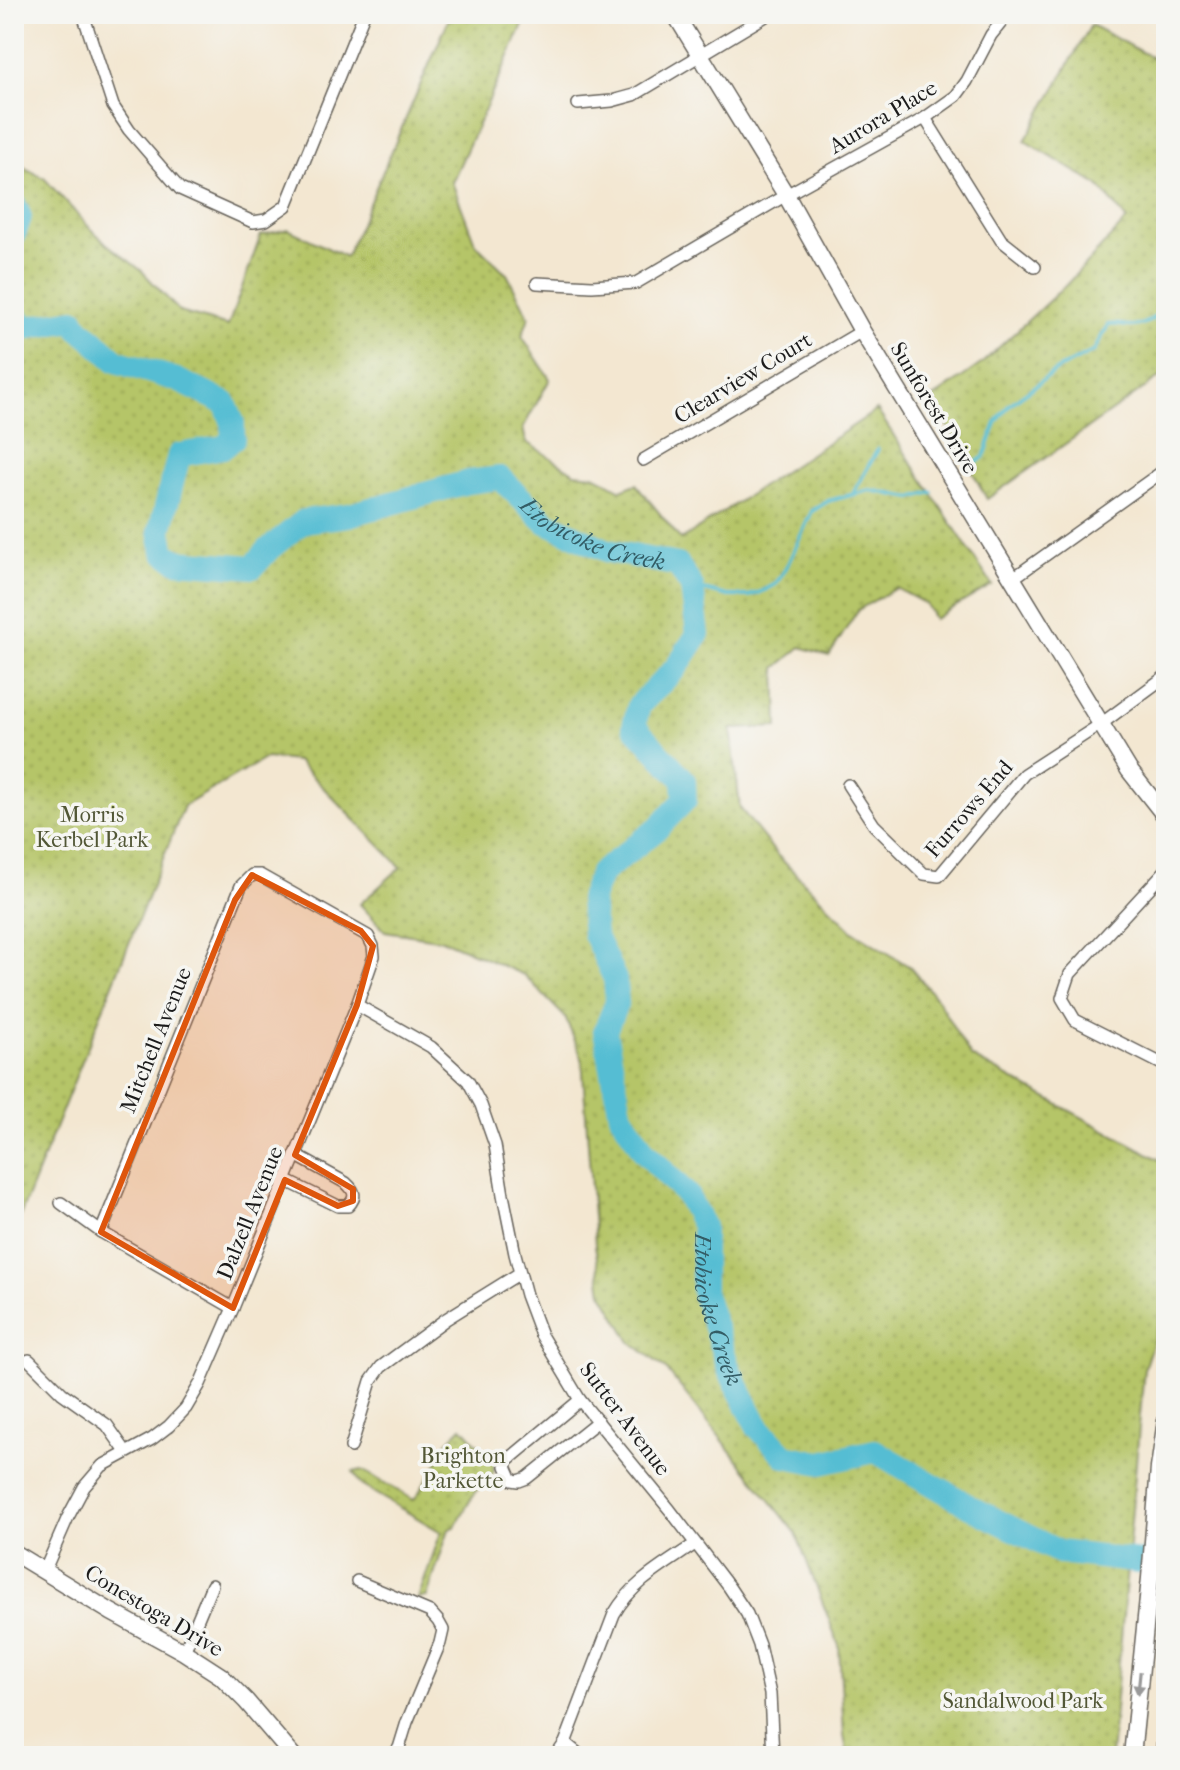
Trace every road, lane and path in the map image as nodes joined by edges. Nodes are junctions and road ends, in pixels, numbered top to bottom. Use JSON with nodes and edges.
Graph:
{"nodes":[{"id":1,"x":83,"y":14,"type":"edge"},
{"id":2,"x":364,"y":14,"type":"edge"},
{"id":3,"x":675,"y":14,"type":"edge"},
{"id":4,"x":769,"y":14,"type":"edge"},
{"id":5,"x":1008,"y":14,"type":"edge"},
{"id":6,"x":700,"y":56,"type":"junction"},
{"id":7,"x":578,"y":104,"type":"dead end"},
{"id":8,"x":925,"y":118,"type":"junction"},
{"id":9,"x":786,"y":195,"type":"junction"},
{"id":10,"x":1035,"y":267,"type":"dead end"},
{"id":11,"x":537,"y":283,"type":"dead end"},
{"id":12,"x":862,"y":331,"type":"junction"},
{"id":13,"x":643,"y":460,"type":"dead end"},
{"id":14,"x":1166,"y":469,"type":"edge"},
{"id":15,"x":1012,"y":579,"type":"junction"},
{"id":16,"x":1166,"y":676,"type":"edge"},
{"id":17,"x":1101,"y":724,"type":"junction"},
{"id":18,"x":848,"y":785,"type":"dead end"},
{"id":19,"x":1166,"y":817,"type":"edge"},
{"id":20,"x":1166,"y":870,"type":"edge"},
{"id":21,"x":261,"y":875,"type":"joint"},
{"id":22,"x":357,"y":1005,"type":"junction"},
{"id":23,"x":1166,"y":1066,"type":"edge"},
{"id":24,"x":295,"y":1155,"type":"junction"},
{"id":25,"x":285,"y":1180,"type":"junction"},
{"id":26,"x":61,"y":1203,"type":"dead end"},
{"id":27,"x":101,"y":1232,"type":"junction"},
{"id":28,"x":520,"y":1273,"type":"junction"},
{"id":29,"x":233,"y":1308,"type":"junction"},
{"id":30,"x":29,"y":1360,"type":"dead end"},
{"id":31,"x":580,"y":1400,"type":"junction"},
{"id":32,"x":1166,"y":1420,"type":"edge"},
{"id":33,"x":598,"y":1421,"type":"junction"},
{"id":34,"x":351,"y":1447,"type":"dead end"},
{"id":35,"x":126,"y":1452,"type":"junction"},
{"id":36,"x":695,"y":1544,"type":"junction"},
{"id":37,"x":14,"y":1553,"type":"edge"},
{"id":38,"x":44,"y":1572,"type":"junction"},
{"id":39,"x":357,"y":1581,"type":"dead end"},
{"id":40,"x":212,"y":1585,"type":"dead end"},
{"id":41,"x":184,"y":1652,"type":"junction"},
{"id":42,"x":1166,"y":1726,"type":"edge"},
{"id":43,"x":565,"y":1743,"type":"junction"},
{"id":44,"x":1165,"y":1750,"type":"edge"},
{"id":45,"x":293,"y":1756,"type":"edge"},
{"id":46,"x":392,"y":1756,"type":"edge"},
{"id":47,"x":556,"y":1756,"type":"edge"},
{"id":48,"x":581,"y":1756,"type":"edge"},
{"id":49,"x":773,"y":1756,"type":"edge"},
{"id":50,"x":1132,"y":1756,"type":"edge"}],
"edges":[{"from":1,"to":2,"type":"street"},
{"from":3,"to":6,"type":"street","name":"Sunforest Drive"},
{"from":4,"to":6,"type":"street"},
{"from":5,"to":8,"type":"street","name":"Aurora Place"},
{"from":6,"to":7,"type":"street"},
{"from":6,"to":9,"type":"street","name":"Sunforest Drive"},
{"from":8,"to":9,"type":"street","name":"Aurora Place"},
{"from":8,"to":10,"type":"street"},
{"from":9,"to":11,"type":"street","name":"Aurora Place"},
{"from":9,"to":12,"type":"street","name":"Sunforest Drive"},
{"from":12,"to":13,"type":"street","name":"Clearview Court"},
{"from":12,"to":15,"type":"street","name":"Sunforest Drive"},
{"from":14,"to":15,"type":"street"},
{"from":15,"to":17,"type":"street","name":"Sunforest Drive"},
{"from":16,"to":17,"type":"street"},
{"from":17,"to":18,"type":"street","name":"Furrows End"},
{"from":17,"to":19,"type":"street","name":"Sunforest Drive"},
{"from":20,"to":23,"type":"street"},
{"from":21,"to":22,"type":"street","name":"Dalzell Avenue"},
{"from":21,"to":27,"type":"street","name":"Mitchell Avenue"},
{"from":22,"to":24,"type":"street","name":"Dalzell Avenue"},
{"from":22,"to":28,"type":"street","name":"Sutter Avenue"},
{"from":24,"to":25,"type":"street","name":"Dalzell Avenue"},
{"from":24,"to":25,"type":"street"},
{"from":25,"to":29,"type":"street","name":"Dalzell Avenue"},
{"from":26,"to":27,"type":"street"},
{"from":27,"to":29,"type":"street"},
{"from":28,"to":31,"type":"street","name":"Sutter Avenue"},
{"from":28,"to":34,"type":"street"},
{"from":29,"to":35,"type":"street","name":"Dalzell Avenue"},
{"from":30,"to":35,"type":"street"},
{"from":31,"to":33,"type":"street","name":"Sutter Avenue"},
{"from":31,"to":33,"type":"street"},
{"from":32,"to":50,"type":"street","one_way":true},
{"from":33,"to":36,"type":"street","name":"Sutter Avenue"},
{"from":35,"to":38,"type":"street","name":"Dalzell Avenue"},
{"from":36,"to":43,"type":"street"},
{"from":36,"to":49,"type":"street","name":"Sutter Avenue"},
{"from":37,"to":38,"type":"street","name":"Conestoga Drive"},
{"from":38,"to":41,"type":"street","name":"Conestoga Drive"},
{"from":39,"to":46,"type":"street"},
{"from":40,"to":41,"type":"street"},
{"from":41,"to":45,"type":"street","name":"Conestoga Drive"},
{"from":42,"to":44,"type":"street"},
{"from":43,"to":47,"type":"street"},
{"from":43,"to":48,"type":"street"}]}
